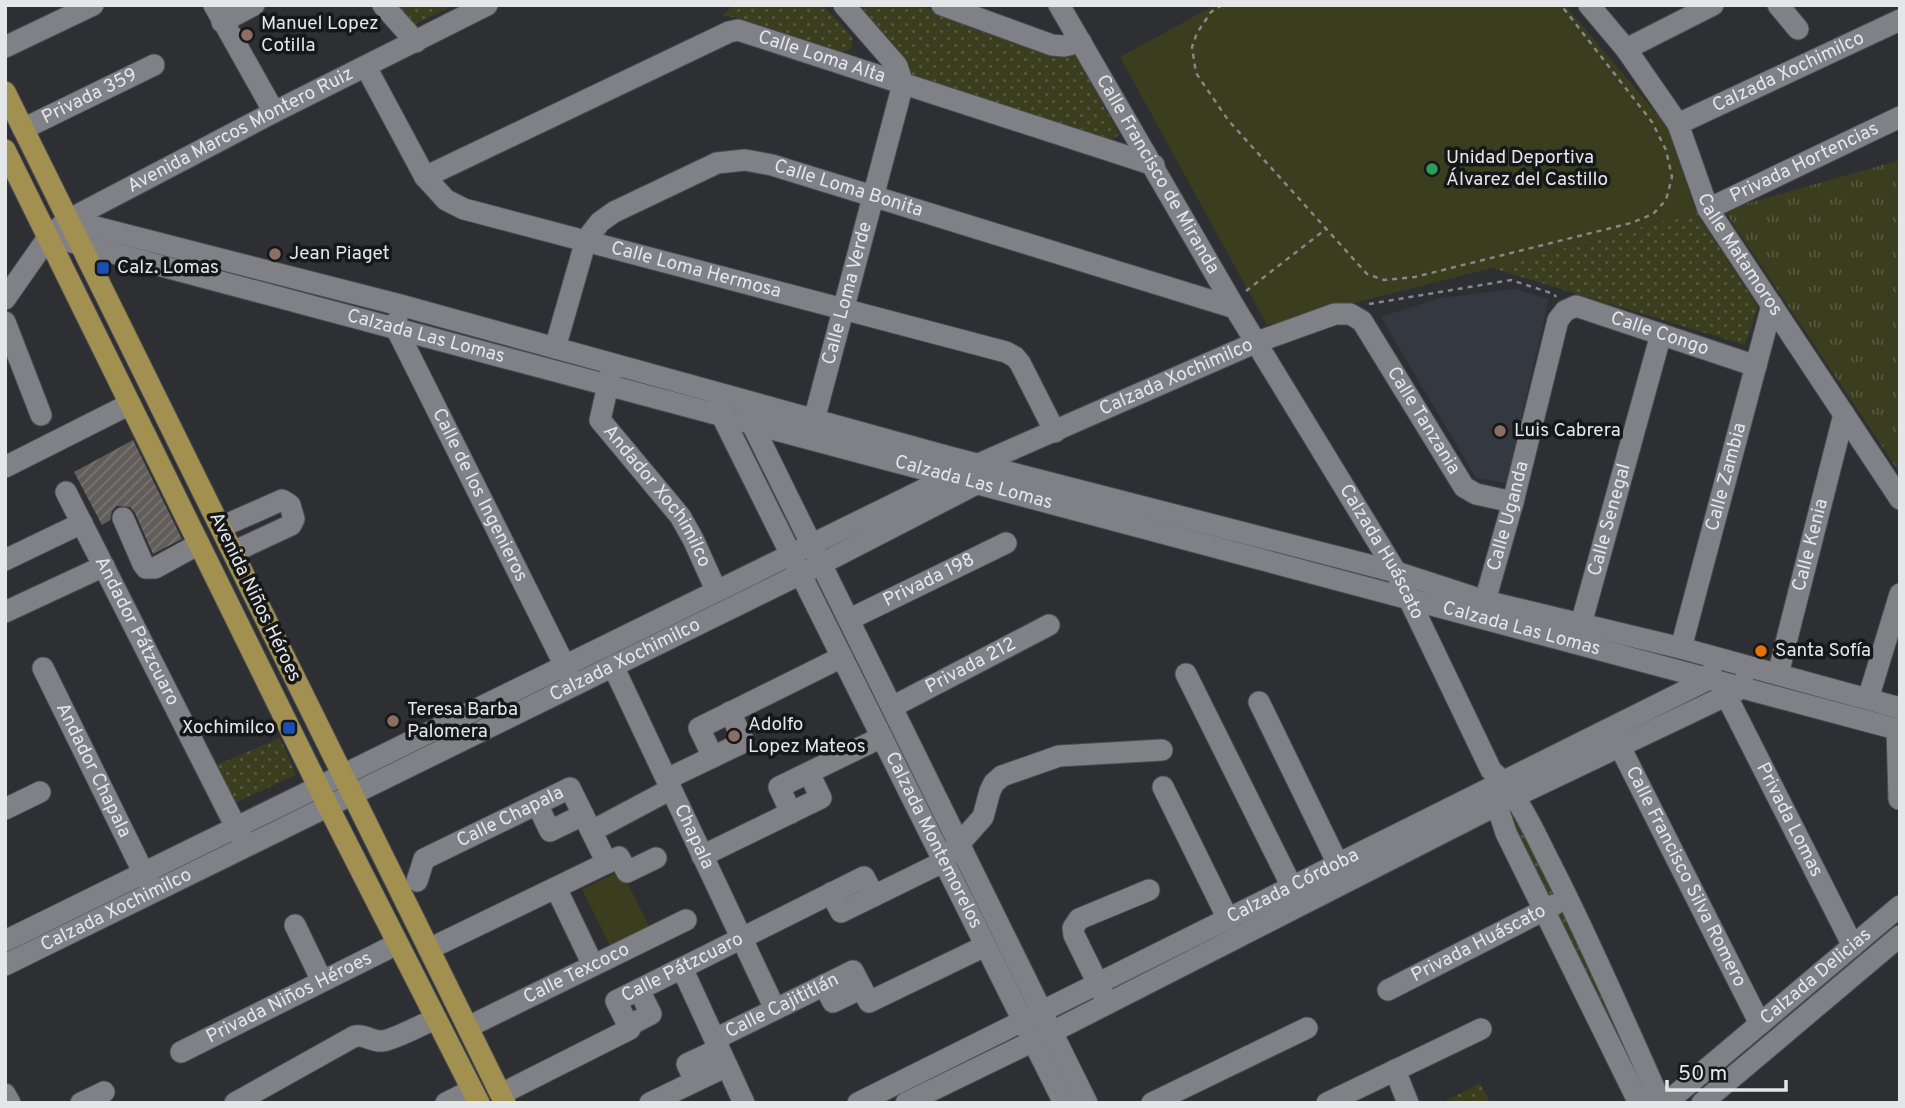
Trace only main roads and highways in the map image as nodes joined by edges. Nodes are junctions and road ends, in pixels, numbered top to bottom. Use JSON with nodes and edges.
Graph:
{"nodes":[{"id":1,"x":5,"y":92,"type":"edge"},
{"id":2,"x":5,"y":150,"type":"edge"},
{"id":3,"x":476,"y":1096,"type":"edge"},
{"id":4,"x":503,"y":1098,"type":"edge"}],
"edges":[{"from":1,"to":4,"type":"main road","name":"Avenida Niños Héroes"},
{"from":2,"to":3,"type":"main road","name":"Avenida Niños Héroes"}]}
